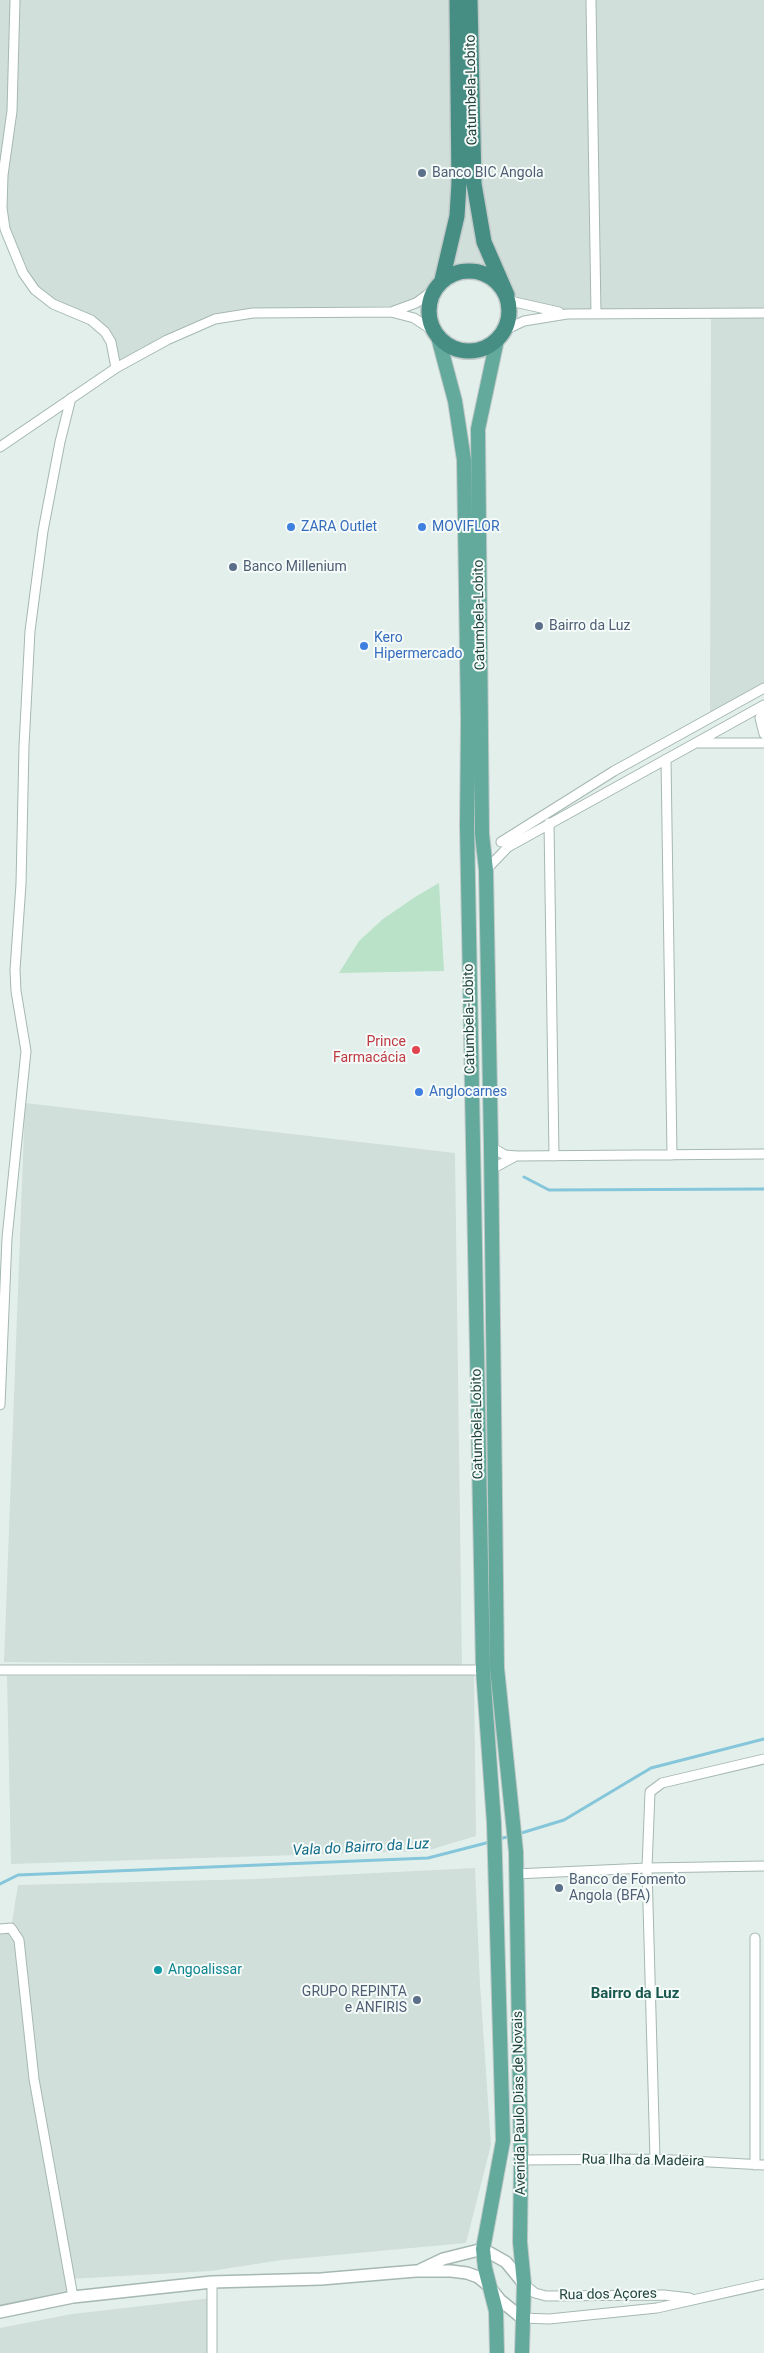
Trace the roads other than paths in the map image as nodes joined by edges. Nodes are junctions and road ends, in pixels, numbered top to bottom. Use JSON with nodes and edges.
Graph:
{"nodes":[{"id":1,"x":15,"y":0,"type":"edge"},
{"id":2,"x":457,"y":0,"type":"edge"},
{"id":3,"x":470,"y":0,"type":"edge"},
{"id":4,"x":591,"y":0,"type":"edge"},
{"id":5,"x":439,"y":285,"type":"junction"},
{"id":6,"x":508,"y":298,"type":"junction"},
{"id":7,"x":392,"y":312,"type":"junction"},
{"id":8,"x":764,"y":313,"type":"edge"},
{"id":9,"x":567,"y":314,"type":"junction"},
{"id":10,"x":596,"y":314,"type":"junction"},
{"id":11,"x":436,"y":334,"type":"junction"},
{"id":12,"x":501,"y":335,"type":"junction"},
{"id":13,"x":116,"y":368,"type":"junction"},
{"id":14,"x":71,"y":398,"type":"junction"},
{"id":15,"x":0,"y":447,"type":"edge"},
{"id":16,"x":764,"y":688,"type":"edge"},
{"id":17,"x":764,"y":705,"type":"edge"},
{"id":18,"x":764,"y":710,"type":"edge"},
{"id":19,"x":764,"y":734,"type":"edge"},
{"id":20,"x":764,"y":743,"type":"edge"},
{"id":21,"x":694,"y":744,"type":"junction"},
{"id":22,"x":666,"y":759,"type":"junction"},
{"id":23,"x":549,"y":823,"type":"junction"},
{"id":24,"x":483,"y":838,"type":"junction"},
{"id":25,"x":501,"y":842,"type":"junction"},
{"id":26,"x":516,"y":843,"type":"junction"},
{"id":27,"x":486,"y":870,"type":"junction"},
{"id":28,"x":492,"y":1147,"type":"junction"},
{"id":29,"x":764,"y":1154,"type":"edge"},
{"id":30,"x":672,"y":1155,"type":"junction"},
{"id":31,"x":517,"y":1156,"type":"junction"},
{"id":32,"x":554,"y":1156,"type":"junction"},
{"id":33,"x":492,"y":1170,"type":"junction"},
{"id":34,"x":0,"y":1405,"type":"edge"},
{"id":35,"x":0,"y":1670,"type":"edge"},
{"id":36,"x":483,"y":1670,"type":"junction"},
{"id":37,"x":764,"y":1759,"type":"edge"},
{"id":38,"x":494,"y":1823,"type":"joint"},
{"id":39,"x":516,"y":1852,"type":"joint"},
{"id":40,"x":764,"y":1866,"type":"edge"},
{"id":41,"x":647,"y":1868,"type":"junction"},
{"id":42,"x":515,"y":1874,"type":"junction"},
{"id":43,"x":0,"y":1928,"type":"edge"},
{"id":44,"x":755,"y":1938,"type":"dead end"},
{"id":45,"x":655,"y":2159,"type":"junction"},
{"id":46,"x":521,"y":2160,"type":"junction"},
{"id":47,"x":760,"y":2165,"type":"edge"},
{"id":48,"x":482,"y":2249,"type":"junction"},
{"id":49,"x":416,"y":2271,"type":"junction"},
{"id":50,"x":212,"y":2282,"type":"junction"},
{"id":51,"x":524,"y":2284,"type":"junction"},
{"id":52,"x":764,"y":2284,"type":"edge"},
{"id":53,"x":489,"y":2286,"type":"junction"},
{"id":54,"x":73,"y":2297,"type":"junction"},
{"id":55,"x":695,"y":2299,"type":"junction"},
{"id":56,"x":0,"y":2312,"type":"edge"},
{"id":57,"x":522,"y":2318,"type":"junction"},
{"id":58,"x":212,"y":2353,"type":"edge"},
{"id":59,"x":497,"y":2353,"type":"edge"},
{"id":60,"x":522,"y":2353,"type":"edge"}],
"edges":[{"from":1,"to":13,"type":"street"},
{"from":2,"to":5,"type":"highway","name":"Catumbela-Lobito"},
{"from":3,"to":6,"type":"highway","name":"Catumbela-Lobito"},
{"from":4,"to":10,"type":"street"},
{"from":5,"to":6,"type":"highway"},
{"from":5,"to":7,"type":"street"},
{"from":5,"to":11,"type":"highway"},
{"from":6,"to":9,"type":"street"},
{"from":6,"to":12,"type":"highway"},
{"from":7,"to":11,"type":"street"},
{"from":7,"to":13,"type":"street"},
{"from":8,"to":10,"type":"street"},
{"from":9,"to":10,"type":"street"},
{"from":9,"to":12,"type":"street"},
{"from":11,"to":12,"type":"highway"},
{"from":11,"to":36,"type":"main road","name":"Catumbela-Lobito"},
{"from":12,"to":24,"type":"main road","name":"Catumbela-Lobito"},
{"from":13,"to":14,"type":"street"},
{"from":14,"to":15,"type":"street"},
{"from":14,"to":34,"type":"street"},
{"from":16,"to":25,"type":"street"},
{"from":17,"to":21,"type":"street"},
{"from":18,"to":19,"type":"street"},
{"from":20,"to":21,"type":"street"},
{"from":21,"to":22,"type":"street"},
{"from":22,"to":23,"type":"street"},
{"from":22,"to":30,"type":"street"},
{"from":23,"to":26,"type":"street"},
{"from":23,"to":32,"type":"street"},
{"from":24,"to":25,"type":"street"},
{"from":24,"to":27,"type":"main road","name":"Catumbela-Lobito"},
{"from":25,"to":26,"type":"street"},
{"from":26,"to":27,"type":"street"},
{"from":27,"to":28,"type":"main road","name":"Catumbela-Lobito"},
{"from":28,"to":31,"type":"street"},
{"from":28,"to":33,"type":"main road","name":"Catumbela-Lobito"},
{"from":29,"to":30,"type":"street"},
{"from":30,"to":32,"type":"street"},
{"from":31,"to":32,"type":"street"},
{"from":31,"to":33,"type":"street"},
{"from":33,"to":39,"type":"main road","name":"Catumbela-Lobito"},
{"from":35,"to":36,"type":"street"},
{"from":36,"to":38,"type":"main road","name":"Catumbela-Lobito"},
{"from":37,"to":41,"type":"street"},
{"from":38,"to":48,"type":"main road","name":"Avenida Paulo Dias de Novais"},
{"from":39,"to":42,"type":"main road","name":"Avenida Paulo Dias de Novais"},
{"from":40,"to":41,"type":"street"},
{"from":41,"to":42,"type":"street"},
{"from":41,"to":45,"type":"street"},
{"from":42,"to":46,"type":"main road","name":"Avenida Paulo Dias de Novais"},
{"from":43,"to":54,"type":"street"},
{"from":44,"to":47,"type":"street"},
{"from":45,"to":46,"type":"street","name":"Rua Ilha da Madeira"},
{"from":45,"to":47,"type":"street","name":"Rua Ilha da Madeira"},
{"from":46,"to":51,"type":"main road","name":"Avenida Paulo Dias de Novais"},
{"from":48,"to":49,"type":"street"},
{"from":48,"to":51,"type":"street"},
{"from":48,"to":53,"type":"main road","name":"Avenida Paulo Dias de Novais"},
{"from":49,"to":50,"type":"street"},
{"from":49,"to":53,"type":"street"},
{"from":50,"to":54,"type":"street"},
{"from":50,"to":58,"type":"street"},
{"from":51,"to":55,"type":"street","name":"Rua dos Açores"},
{"from":51,"to":57,"type":"main road","name":"Avenida Paulo Dias de Novais"},
{"from":52,"to":55,"type":"street","name":"Rua dos Açores"},
{"from":53,"to":57,"type":"street"},
{"from":53,"to":59,"type":"main road","name":"Avenida Paulo Dias de Novais"},
{"from":54,"to":56,"type":"street"},
{"from":55,"to":57,"type":"street","name":"Rua dos Açores"},
{"from":57,"to":60,"type":"main road","name":"Avenida Paulo Dias de Novais"}]}
